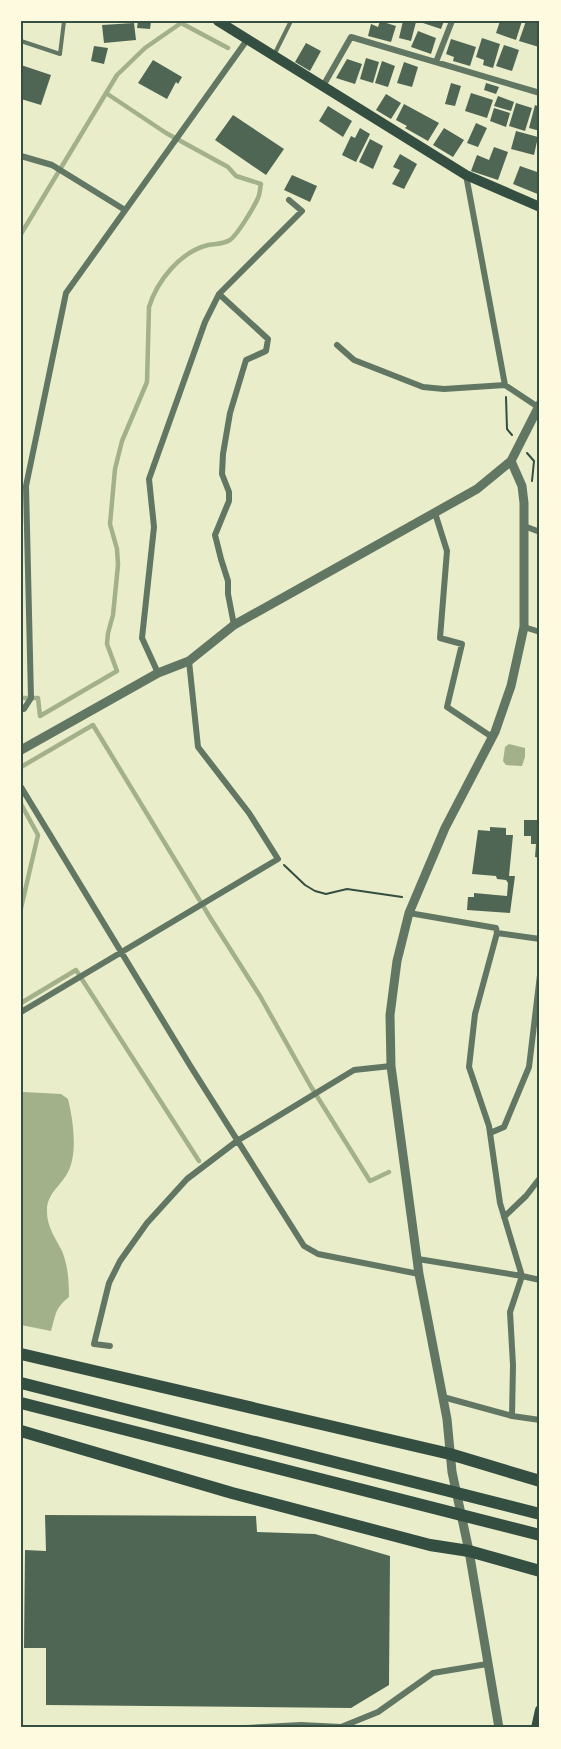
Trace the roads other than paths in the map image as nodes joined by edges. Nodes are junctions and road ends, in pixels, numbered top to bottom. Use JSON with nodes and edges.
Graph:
{"nodes":[{"id":1,"x":64,"y":21,"type":"edge"},
{"id":2,"x":218,"y":21,"type":"edge"},
{"id":3,"x":291,"y":21,"type":"edge"},
{"id":4,"x":452,"y":21,"type":"edge"},
{"id":5,"x":246,"y":40,"type":"junction"},
{"id":6,"x":21,"y":41,"type":"edge"},
{"id":7,"x":273,"y":56,"type":"junction"},
{"id":8,"x":436,"y":62,"type":"junction"},
{"id":9,"x":323,"y":86,"type":"junction"},
{"id":10,"x":540,"y":93,"type":"edge"},
{"id":11,"x":21,"y":156,"type":"edge"},
{"id":12,"x":466,"y":176,"type":"junction"},
{"id":13,"x":289,"y":200,"type":"dead end"},
{"id":14,"x":540,"y":207,"type":"edge"},
{"id":15,"x":126,"y":210,"type":"junction"},
{"id":16,"x":219,"y":294,"type":"junction"},
{"id":17,"x":337,"y":345,"type":"dead end"},
{"id":18,"x":505,"y":385,"type":"junction"},
{"id":19,"x":539,"y":406,"type":"edge"},
{"id":20,"x":511,"y":461,"type":"junction"},
{"id":21,"x":435,"y":513,"type":"junction"},
{"id":22,"x":524,"y":526,"type":"junction"},
{"id":23,"x":540,"y":532,"type":"edge"},
{"id":24,"x":25,"y":571,"type":"edge"},
{"id":25,"x":234,"y":625,"type":"junction"},
{"id":26,"x":524,"y":627,"type":"junction"},
{"id":27,"x":540,"y":632,"type":"edge"},
{"id":28,"x":189,"y":661,"type":"junction"},
{"id":29,"x":158,"y":673,"type":"junction"},
{"id":30,"x":21,"y":709,"type":"edge"},
{"id":31,"x":492,"y":737,"type":"junction"},
{"id":32,"x":21,"y":750,"type":"edge"},
{"id":33,"x":21,"y":787,"type":"edge"},
{"id":34,"x":409,"y":913,"type":"junction"},
{"id":35,"x":497,"y":933,"type":"junction"},
{"id":36,"x":540,"y":939,"type":"edge"},
{"id":37,"x":122,"y":951,"type":"junction"},
{"id":38,"x":540,"y":975,"type":"edge"},
{"id":39,"x":21,"y":1012,"type":"edge"},
{"id":40,"x":391,"y":1066,"type":"junction"},
{"id":41,"x":489,"y":1133,"type":"junction"},
{"id":42,"x":237,"y":1141,"type":"junction"},
{"id":43,"x":540,"y":1178,"type":"edge"},
{"id":44,"x":504,"y":1216,"type":"junction"},
{"id":45,"x":418,"y":1259,"type":"junction"},
{"id":46,"x":419,"y":1274,"type":"junction"},
{"id":47,"x":522,"y":1276,"type":"junction"},
{"id":48,"x":540,"y":1280,"type":"edge"},
{"id":49,"x":110,"y":1346,"type":"dead end"},
{"id":50,"x":21,"y":1354,"type":"edge"},
{"id":51,"x":21,"y":1383,"type":"edge"},
{"id":52,"x":443,"y":1397,"type":"junction"},
{"id":53,"x":21,"y":1403,"type":"edge"},
{"id":54,"x":512,"y":1416,"type":"junction"},
{"id":55,"x":540,"y":1420,"type":"edge"},
{"id":56,"x":21,"y":1431,"type":"edge"},
{"id":57,"x":450,"y":1454,"type":"junction"},
{"id":58,"x":540,"y":1481,"type":"edge"},
{"id":59,"x":540,"y":1514,"type":"edge"},
{"id":60,"x":540,"y":1535,"type":"edge"},
{"id":61,"x":467,"y":1546,"type":"junction"},
{"id":62,"x":540,"y":1571,"type":"edge"},
{"id":63,"x":487,"y":1664,"type":"junction"},
{"id":64,"x":540,"y":1710,"type":"edge"},
{"id":65,"x":301,"y":1727,"type":"edge"},
{"id":66,"x":246,"y":1728,"type":"edge"},
{"id":67,"x":499,"y":1728,"type":"edge"},
{"id":68,"x":536,"y":1728,"type":"edge"}],
"edges":[{"from":1,"to":6,"type":"lane"},
{"from":2,"to":5,"type":"main road"},
{"from":3,"to":7,"type":"lane"},
{"from":4,"to":8,"type":"street"},
{"from":5,"to":7,"type":"main road"},
{"from":5,"to":15,"type":"street"},
{"from":7,"to":9,"type":"main road"},
{"from":8,"to":9,"type":"street"},
{"from":8,"to":10,"type":"street"},
{"from":9,"to":12,"type":"main road"},
{"from":11,"to":15,"type":"street"},
{"from":12,"to":14,"type":"main road"},
{"from":12,"to":18,"type":"street"},
{"from":13,"to":16,"type":"street"},
{"from":15,"to":24,"type":"street"},
{"from":16,"to":25,"type":"street"},
{"from":16,"to":29,"type":"street"},
{"from":17,"to":18,"type":"street"},
{"from":18,"to":19,"type":"street"},
{"from":19,"to":20,"type":"street"},
{"from":20,"to":21,"type":"street"},
{"from":20,"to":22,"type":"street"},
{"from":21,"to":25,"type":"street"},
{"from":21,"to":31,"type":"street"},
{"from":22,"to":23,"type":"street"},
{"from":22,"to":26,"type":"street"},
{"from":24,"to":30,"type":"street"},
{"from":25,"to":28,"type":"street"},
{"from":26,"to":27,"type":"street"},
{"from":26,"to":31,"type":"street"},
{"from":28,"to":29,"type":"street"},
{"from":28,"to":37,"type":"street"},
{"from":29,"to":32,"type":"street"},
{"from":31,"to":34,"type":"street"},
{"from":33,"to":37,"type":"street"},
{"from":34,"to":35,"type":"street"},
{"from":34,"to":40,"type":"street"},
{"from":35,"to":36,"type":"street"},
{"from":35,"to":41,"type":"street"},
{"from":37,"to":39,"type":"street"},
{"from":37,"to":42,"type":"street"},
{"from":38,"to":41,"type":"street"},
{"from":40,"to":42,"type":"street"},
{"from":40,"to":45,"type":"street"},
{"from":41,"to":44,"type":"street"},
{"from":42,"to":46,"type":"street"},
{"from":42,"to":49,"type":"street"},
{"from":43,"to":44,"type":"street"},
{"from":44,"to":47,"type":"street"},
{"from":45,"to":46,"type":"street"},
{"from":45,"to":47,"type":"street"},
{"from":46,"to":52,"type":"street"},
{"from":47,"to":48,"type":"street"},
{"from":47,"to":54,"type":"street"},
{"from":50,"to":57,"type":"highway"},
{"from":51,"to":59,"type":"highway"},
{"from":52,"to":54,"type":"street"},
{"from":52,"to":57,"type":"street"},
{"from":53,"to":60,"type":"highway"},
{"from":54,"to":55,"type":"street"},
{"from":56,"to":61,"type":"highway"},
{"from":57,"to":58,"type":"highway"},
{"from":57,"to":61,"type":"street"},
{"from":61,"to":62,"type":"highway"},
{"from":61,"to":63,"type":"street"},
{"from":63,"to":65,"type":"street"},
{"from":63,"to":67,"type":"street"},
{"from":64,"to":68,"type":"main road"},
{"from":65,"to":66,"type":"street"}]}
